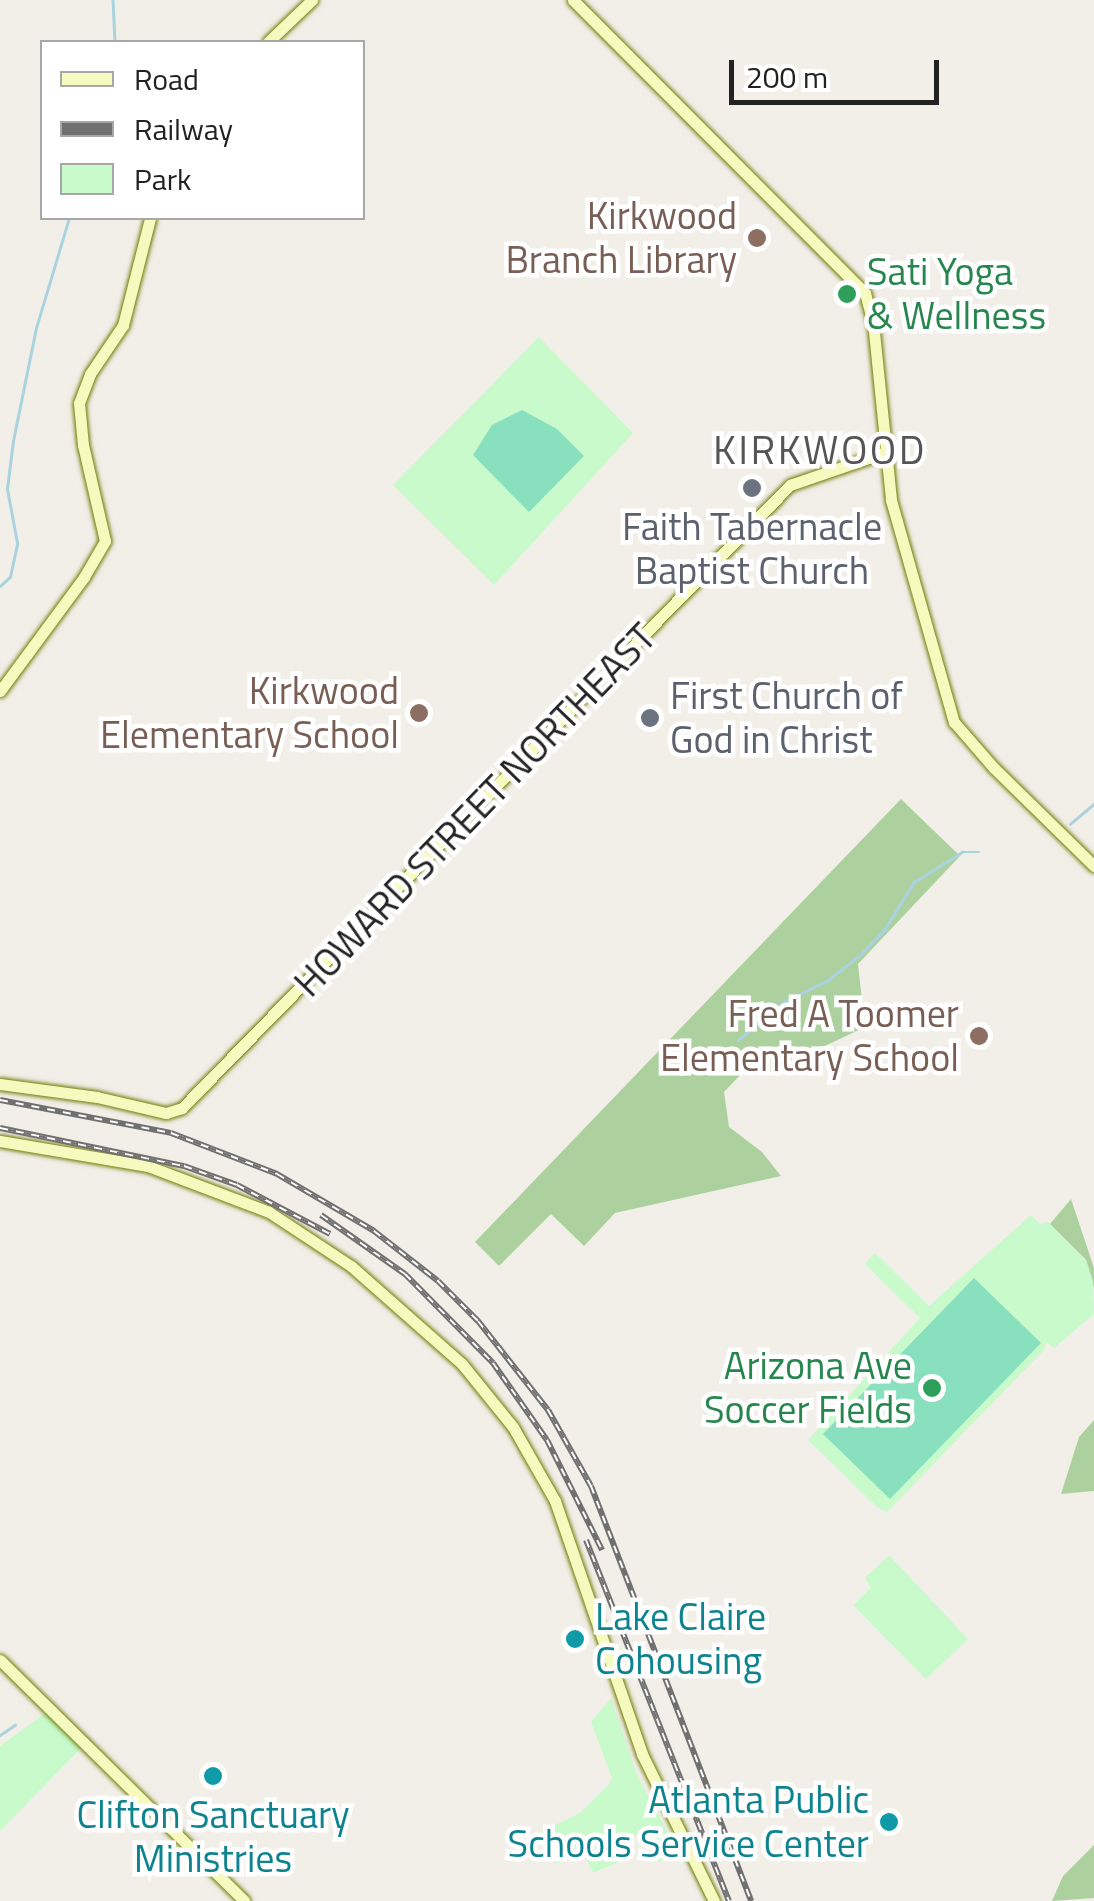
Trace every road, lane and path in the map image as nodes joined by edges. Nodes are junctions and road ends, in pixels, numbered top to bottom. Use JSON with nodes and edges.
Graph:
{"nodes":[{"id":1,"x":312,"y":0,"type":"edge"},
{"id":2,"x":572,"y":0,"type":"edge"},
{"id":3,"x":270,"y":40,"type":"edge"},
{"id":4,"x":149,"y":220,"type":"edge"},
{"id":5,"x":886,"y":452,"type":"junction"},
{"id":6,"x":0,"y":690,"type":"edge"},
{"id":7,"x":1094,"y":866,"type":"edge"},
{"id":8,"x":0,"y":1084,"type":"edge"},
{"id":9,"x":0,"y":1141,"type":"edge"},
{"id":10,"x":0,"y":1660,"type":"edge"},
{"id":11,"x":244,"y":1901,"type":"edge"},
{"id":12,"x":714,"y":1901,"type":"edge"}],
"edges":[{"from":1,"to":3,"type":"street"},
{"from":2,"to":5,"type":"street"},
{"from":4,"to":6,"type":"street"},
{"from":5,"to":7,"type":"street"},
{"from":5,"to":8,"type":"street","name":"HOWARD STREET NORTHEAST"},
{"from":9,"to":12,"type":"street"},
{"from":10,"to":11,"type":"street"}]}
